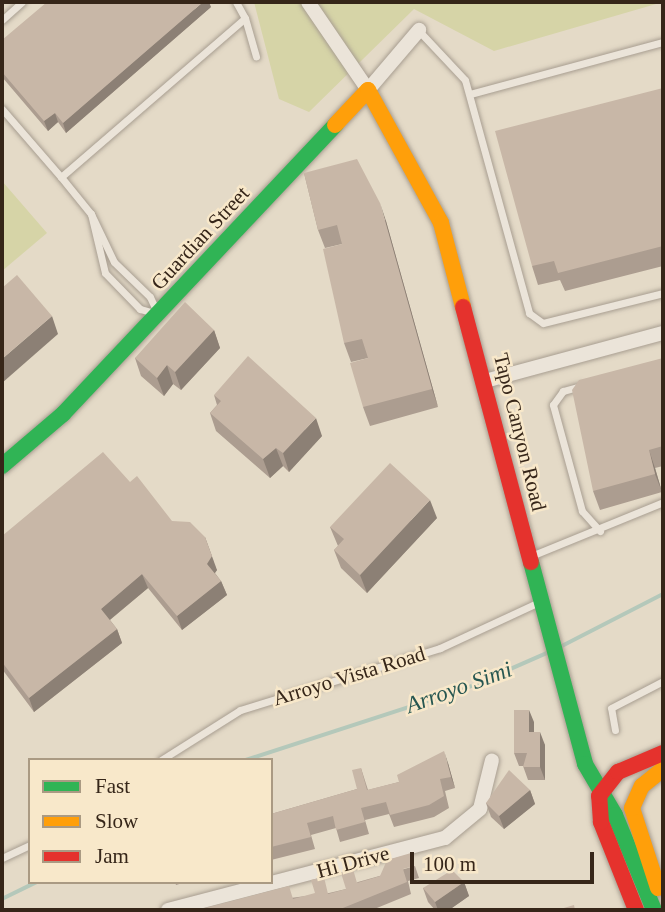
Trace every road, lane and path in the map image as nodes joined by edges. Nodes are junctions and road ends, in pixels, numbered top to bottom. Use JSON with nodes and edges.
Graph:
{"nodes":[{"id":1,"x":22,"y":2,"type":"edge"},
{"id":2,"x":236,"y":2,"type":"edge"},
{"id":3,"x":308,"y":2,"type":"edge"},
{"id":4,"x":245,"y":18,"type":"junction"},
{"id":5,"x":2,"y":19,"type":"edge"},
{"id":6,"x":419,"y":30,"type":"joint"},
{"id":7,"x":663,"y":42,"type":"edge"},
{"id":8,"x":256,"y":56,"type":"dead end"},
{"id":9,"x":368,"y":90,"type":"junction"},
{"id":10,"x":470,"y":94,"type":"junction"},
{"id":11,"x":2,"y":109,"type":"edge"},
{"id":12,"x":61,"y":177,"type":"junction"},
{"id":13,"x":91,"y":214,"type":"junction"},
{"id":14,"x":663,"y":293,"type":"edge"},
{"id":15,"x":158,"y":314,"type":"junction"},
{"id":16,"x":663,"y":333,"type":"edge"},
{"id":17,"x":485,"y":380,"type":"junction"},
{"id":18,"x":588,"y":384,"type":"edge"},
{"id":19,"x":2,"y":466,"type":"edge"},
{"id":20,"x":663,"y":502,"type":"edge"},
{"id":21,"x":600,"y":531,"type":"junction"},
{"id":22,"x":529,"y":556,"type":"junction"},
{"id":23,"x":543,"y":608,"type":"junction"},
{"id":24,"x":663,"y":681,"type":"edge"},
{"id":25,"x":615,"y":730,"type":"dead end"},
{"id":26,"x":663,"y":753,"type":"edge"},
{"id":27,"x":164,"y":758,"type":"edge"},
{"id":28,"x":492,"y":760,"type":"dead end"},
{"id":29,"x":663,"y":768,"type":"edge"},
{"id":30,"x":599,"y":796,"type":"junction"},
{"id":31,"x":28,"y":846,"type":"edge"},
{"id":32,"x":2,"y":858,"type":"edge"},
{"id":33,"x":273,"y":883,"type":"edge"},
{"id":34,"x":268,"y":884,"type":"edge"},
{"id":35,"x":663,"y":902,"type":"edge"},
{"id":36,"x":168,"y":910,"type":"edge"},
{"id":37,"x":636,"y":910,"type":"edge"},
{"id":38,"x":654,"y":910,"type":"edge"}],
"edges":[{"from":1,"to":5,"type":"lane"},
{"from":2,"to":4,"type":"lane"},
{"from":3,"to":9,"type":"street"},
{"from":4,"to":8,"type":"lane"},
{"from":4,"to":12,"type":"lane"},
{"from":6,"to":9,"type":"street","name":"Guardian Street"},
{"from":6,"to":10,"type":"lane"},
{"from":7,"to":10,"type":"lane"},
{"from":9,"to":15,"type":"street","name":"Guardian Street"},
{"from":9,"to":17,"type":"street","name":"Tapo Canyon Road"},
{"from":10,"to":14,"type":"lane"},
{"from":11,"to":12,"type":"lane"},
{"from":12,"to":13,"type":"lane"},
{"from":13,"to":15,"type":"lane"},
{"from":13,"to":15,"type":"lane"},
{"from":15,"to":19,"type":"street","name":"Guardian Street"},
{"from":16,"to":17,"type":"street"},
{"from":17,"to":22,"type":"street","name":"Tapo Canyon Road"},
{"from":18,"to":21,"type":"lane"},
{"from":20,"to":21,"type":"lane"},
{"from":21,"to":22,"type":"lane"},
{"from":22,"to":23,"type":"street","name":"Tapo Canyon Road"},
{"from":23,"to":27,"type":"lane","name":"Arroyo Vista Road"},
{"from":23,"to":30,"type":"street","name":"Tapo Canyon Road"},
{"from":24,"to":25,"type":"lane"},
{"from":26,"to":30,"type":"street"},
{"from":28,"to":33,"type":"street","name":"Hi Drive"},
{"from":29,"to":30,"type":"street"},
{"from":29,"to":35,"type":"street"},
{"from":30,"to":37,"type":"street","name":"Tapo Canyon Road"},
{"from":30,"to":38,"type":"street","name":"Tapo Canyon Road"},
{"from":31,"to":32,"type":"lane"},
{"from":34,"to":36,"type":"street","name":"Hi Drive"}]}
